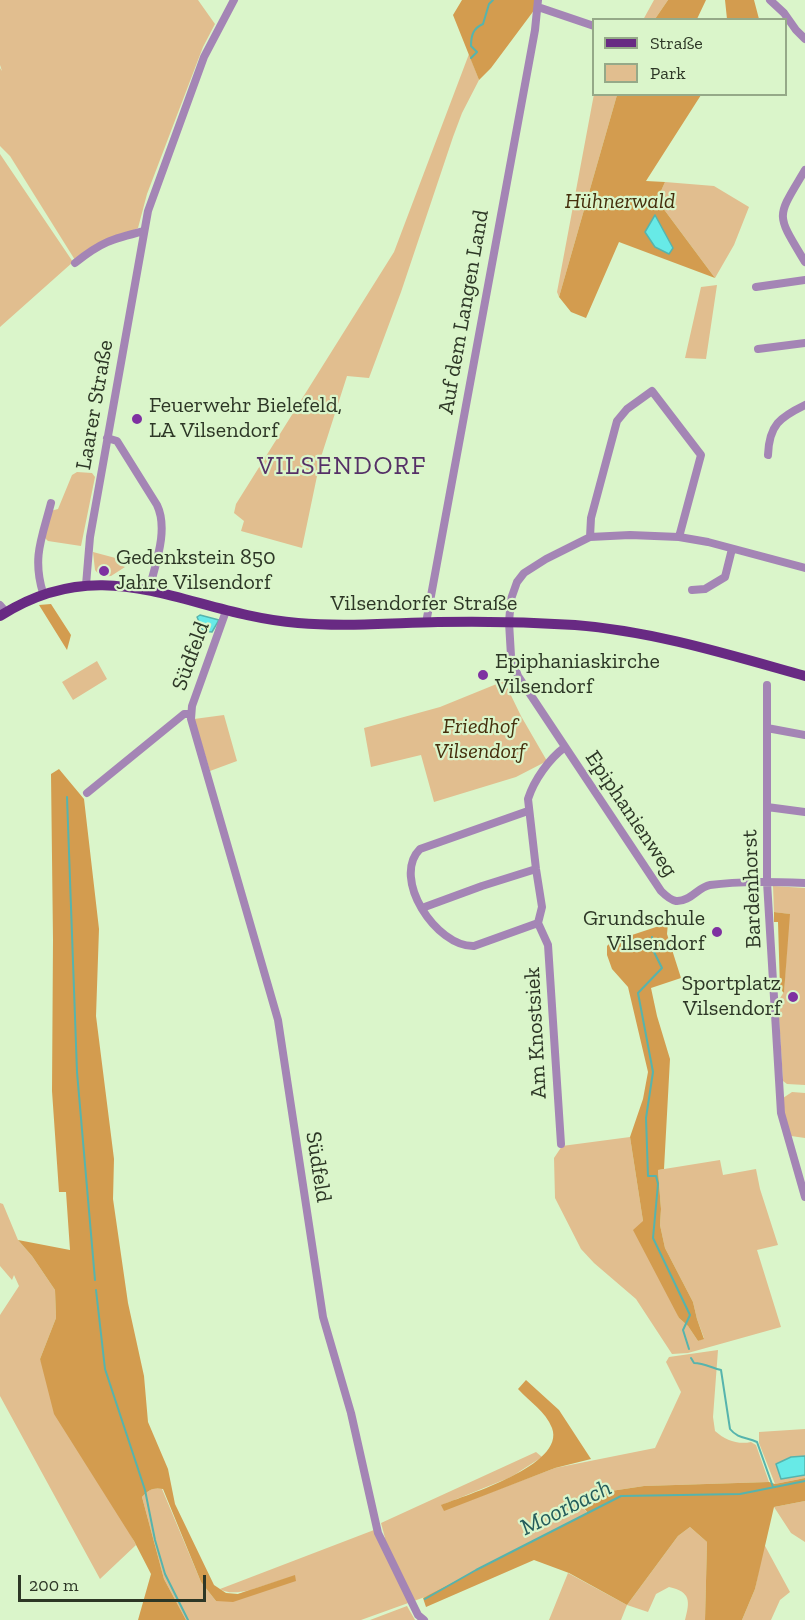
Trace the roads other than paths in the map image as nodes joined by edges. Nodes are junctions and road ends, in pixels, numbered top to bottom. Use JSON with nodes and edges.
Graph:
{"nodes":[{"id":1,"x":234,"y":0,"type":"edge"},
{"id":2,"x":770,"y":0,"type":"edge"},
{"id":3,"x":540,"y":2,"type":"edge"},
{"id":4,"x":592,"y":25,"type":"edge"},
{"id":5,"x":805,"y":39,"type":"edge"},
{"id":6,"x":805,"y":170,"type":"edge"},
{"id":7,"x":144,"y":231,"type":"junction"},
{"id":8,"x":805,"y":262,"type":"edge"},
{"id":9,"x":75,"y":263,"type":"dead end"},
{"id":10,"x":805,"y":280,"type":"edge"},
{"id":11,"x":756,"y":287,"type":"dead end"},
{"id":12,"x":805,"y":343,"type":"edge"},
{"id":13,"x":758,"y":349,"type":"dead end"},
{"id":14,"x":805,"y":405,"type":"edge"},
{"id":15,"x":107,"y":438,"type":"junction"},
{"id":16,"x":768,"y":455,"type":"dead end"},
{"id":17,"x":51,"y":502,"type":"dead end"},
{"id":18,"x":590,"y":537,"type":"junction"},
{"id":19,"x":680,"y":537,"type":"junction"},
{"id":20,"x":732,"y":549,"type":"junction"},
{"id":21,"x":805,"y":568,"type":"edge"},
{"id":22,"x":86,"y":585,"type":"junction"},
{"id":23,"x":149,"y":590,"type":"junction"},
{"id":24,"x":692,"y":590,"type":"dead end"},
{"id":25,"x":43,"y":594,"type":"junction"},
{"id":26,"x":2,"y":611,"type":"edge"},
{"id":27,"x":226,"y":611,"type":"junction"},
{"id":28,"x":509,"y":622,"type":"junction"},
{"id":29,"x":426,"y":623,"type":"junction"},
{"id":30,"x":805,"y":676,"type":"edge"},
{"id":31,"x":767,"y":685,"type":"dead end"},
{"id":32,"x":191,"y":714,"type":"junction"},
{"id":33,"x":767,"y":728,"type":"junction"},
{"id":34,"x":805,"y":735,"type":"edge"},
{"id":35,"x":565,"y":747,"type":"junction"},
{"id":36,"x":87,"y":793,"type":"dead end"},
{"id":37,"x":767,"y":807,"type":"junction"},
{"id":38,"x":528,"y":811,"type":"junction"},
{"id":39,"x":805,"y":812,"type":"edge"},
{"id":40,"x":536,"y":869,"type":"junction"},
{"id":41,"x":767,"y":882,"type":"junction"},
{"id":42,"x":805,"y":883,"type":"edge"},
{"id":43,"x":422,"y":908,"type":"junction"},
{"id":44,"x":538,"y":923,"type":"junction"},
{"id":45,"x":561,"y":1144,"type":"dead end"},
{"id":46,"x":805,"y":1197,"type":"edge"},
{"id":47,"x":424,"y":1620,"type":"edge"}],
"edges":[{"from":1,"to":7,"type":"street","name":"Laarer Straße"},
{"from":2,"to":5,"type":"street"},
{"from":3,"to":4,"type":"street"},
{"from":3,"to":29,"type":"street","name":"Auf dem Langen Land"},
{"from":6,"to":8,"type":"street"},
{"from":7,"to":9,"type":"street"},
{"from":7,"to":15,"type":"street","name":"Laarer Straße"},
{"from":10,"to":11,"type":"street"},
{"from":12,"to":13,"type":"street"},
{"from":14,"to":16,"type":"street"},
{"from":15,"to":22,"type":"street","name":"Laarer Straße"},
{"from":15,"to":23,"type":"street"},
{"from":17,"to":25,"type":"street"},
{"from":18,"to":19,"type":"street"},
{"from":18,"to":19,"type":"street"},
{"from":18,"to":28,"type":"street","name":"Epiphanienweg"},
{"from":19,"to":20,"type":"street"},
{"from":20,"to":21,"type":"street"},
{"from":20,"to":24,"type":"street"},
{"from":22,"to":23,"type":"main road","name":"Vilsendorfer Straße"},
{"from":22,"to":25,"type":"main road","name":"Vilsendorfer Straße"},
{"from":23,"to":27,"type":"main road","name":"Vilsendorfer Straße"},
{"from":25,"to":26,"type":"main road","name":"Vilsendorfer Straße"},
{"from":27,"to":29,"type":"main road","name":"Vilsendorfer Straße"},
{"from":27,"to":32,"type":"street","name":"Südfeld"},
{"from":28,"to":29,"type":"main road","name":"Vilsendorfer Straße"},
{"from":28,"to":30,"type":"main road","name":"Vilsendorfer Straße"},
{"from":28,"to":35,"type":"street","name":"Epiphanienweg"},
{"from":31,"to":33,"type":"street","name":"Bardenhorst"},
{"from":32,"to":36,"type":"street","name":"Südfeld"},
{"from":32,"to":47,"type":"street","name":"Südfeld"},
{"from":33,"to":34,"type":"street"},
{"from":33,"to":37,"type":"street","name":"Bardenhorst"},
{"from":35,"to":38,"type":"street"},
{"from":35,"to":41,"type":"street","name":"Epiphanienweg"},
{"from":37,"to":39,"type":"street"},
{"from":37,"to":41,"type":"street","name":"Bardenhorst"},
{"from":38,"to":40,"type":"street"},
{"from":38,"to":43,"type":"street"},
{"from":40,"to":43,"type":"street"},
{"from":40,"to":44,"type":"street"},
{"from":41,"to":42,"type":"street","name":"Epiphanienweg"},
{"from":41,"to":46,"type":"street","name":"Bardenhorst"},
{"from":43,"to":44,"type":"street"},
{"from":44,"to":45,"type":"street","name":"Am Knostsiek"}]}
